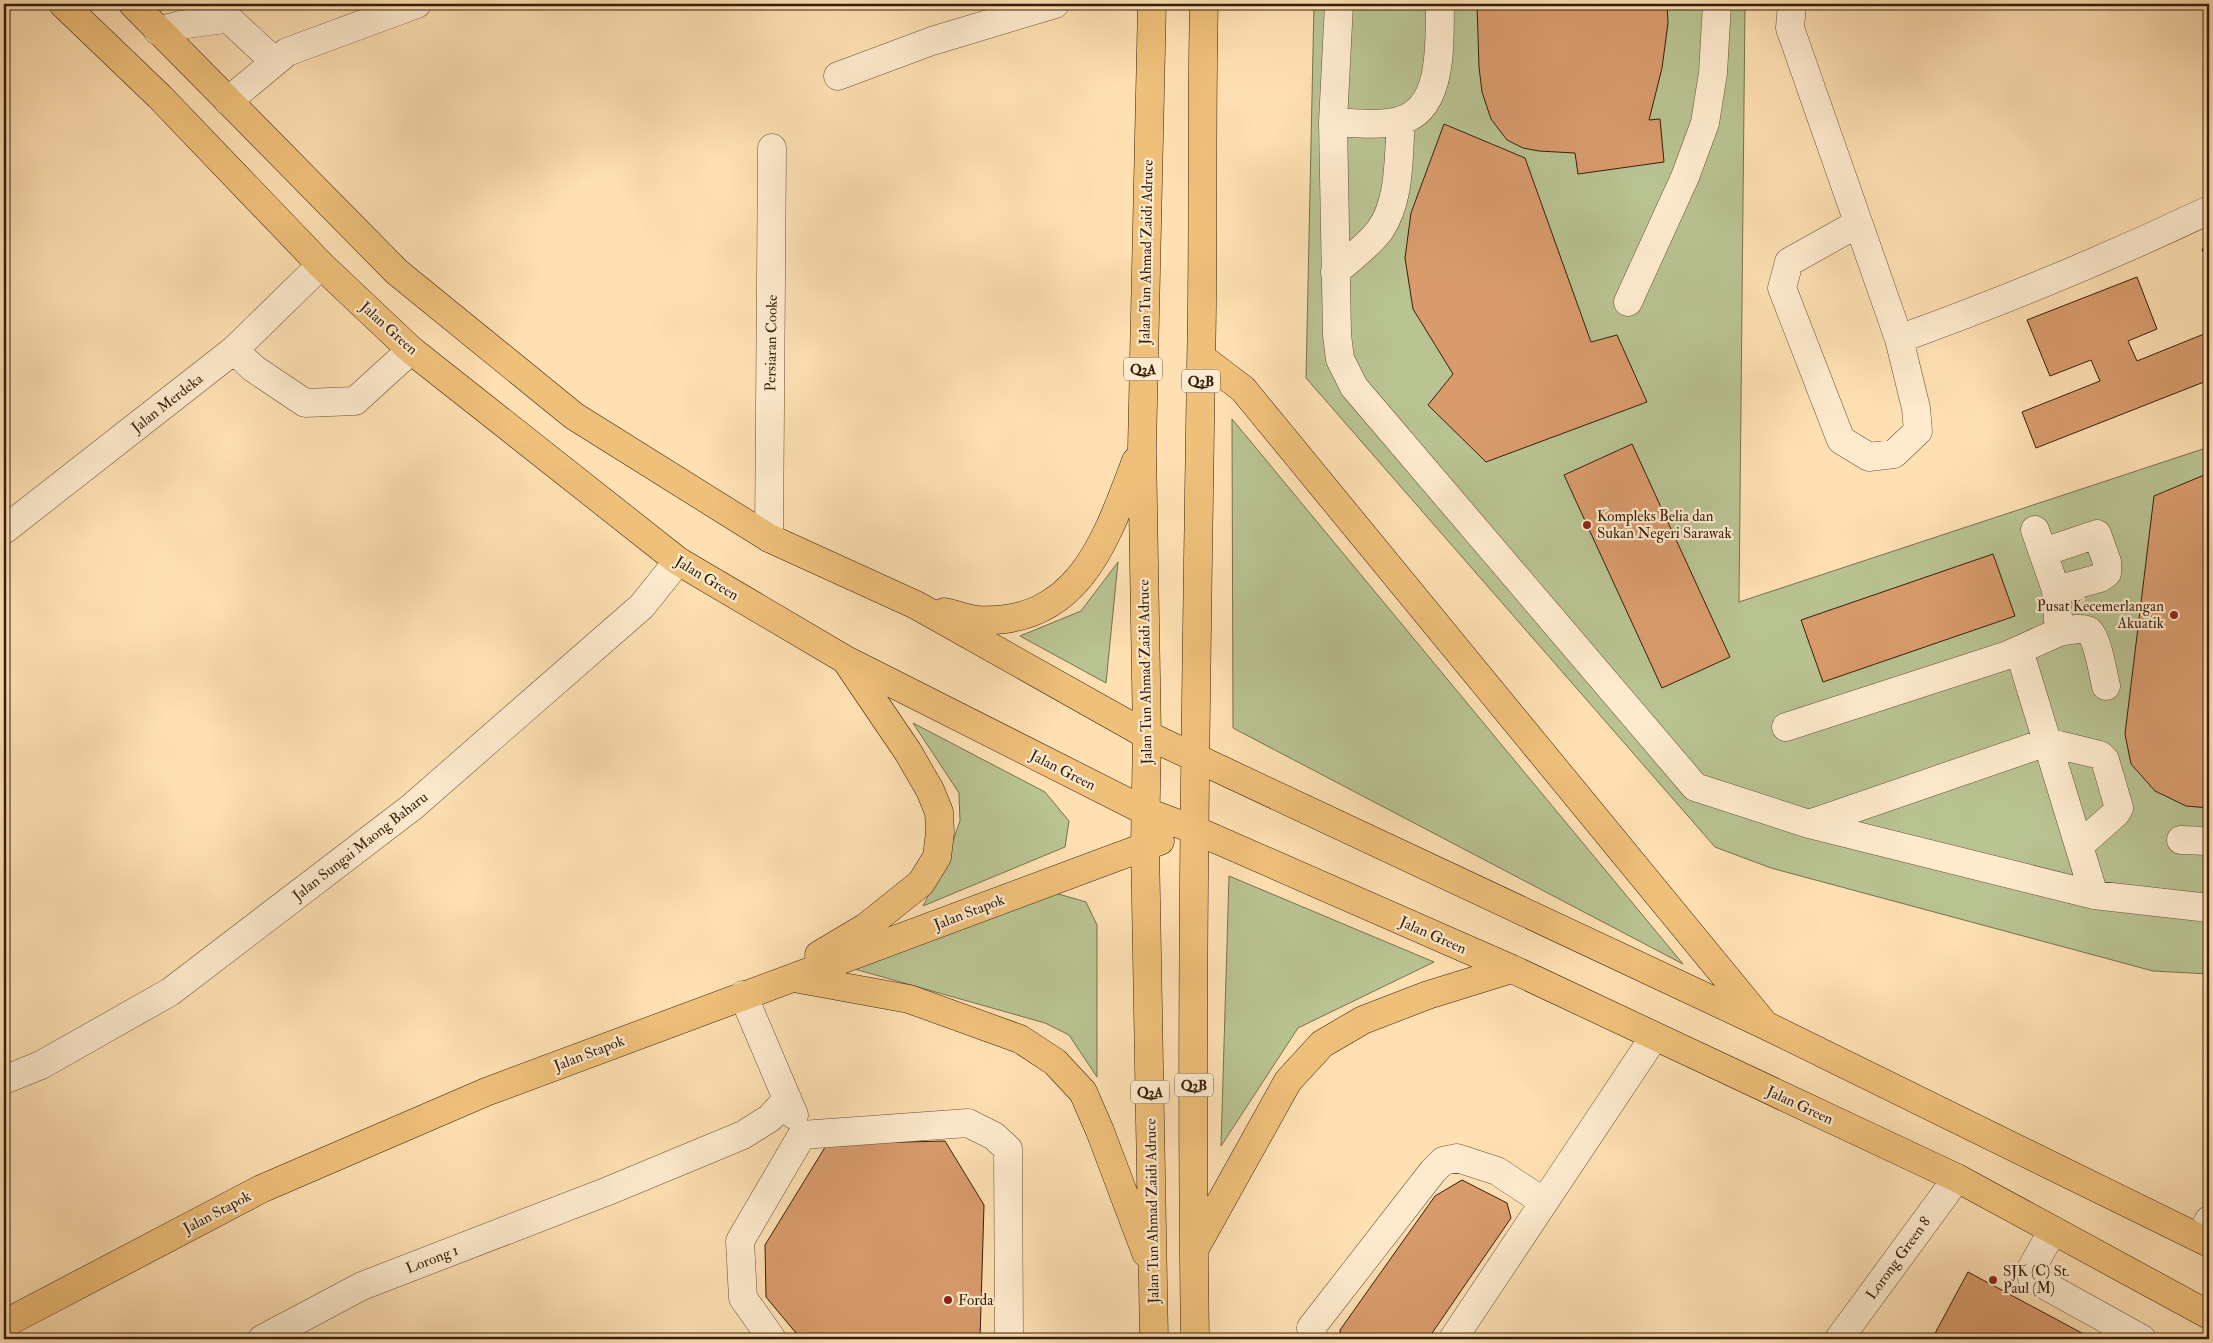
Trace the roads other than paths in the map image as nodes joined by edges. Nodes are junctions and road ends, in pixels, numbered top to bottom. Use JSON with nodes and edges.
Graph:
{"nodes":[{"id":1,"x":62,"y":4,"type":"edge"},
{"id":2,"x":133,"y":4,"type":"edge"},
{"id":3,"x":417,"y":4,"type":"edge"},
{"id":4,"x":1056,"y":4,"type":"edge"},
{"id":5,"x":1152,"y":4,"type":"edge"},
{"id":6,"x":1204,"y":4,"type":"edge"},
{"id":7,"x":1339,"y":4,"type":"edge"},
{"id":8,"x":1440,"y":4,"type":"edge"},
{"id":9,"x":1717,"y":4,"type":"edge"},
{"id":10,"x":1792,"y":4,"type":"edge"},
{"id":11,"x":158,"y":31,"type":"junction"},
{"id":12,"x":275,"y":62,"type":"junction"},
{"id":13,"x":838,"y":76,"type":"dead end"},
{"id":14,"x":228,"y":100,"type":"junction"},
{"id":15,"x":1401,"y":121,"type":"junction"},
{"id":16,"x":1333,"y":122,"type":"junction"},
{"id":17,"x":772,"y":148,"type":"dead end"},
{"id":18,"x":2209,"y":210,"type":"edge"},
{"id":19,"x":1857,"y":224,"type":"junction"},
{"id":20,"x":320,"y":265,"type":"junction"},
{"id":21,"x":1335,"y":272,"type":"junction"},
{"id":22,"x":1628,"y":302,"type":"dead end"},
{"id":23,"x":1899,"y":339,"type":"junction"},
{"id":24,"x":234,"y":350,"type":"junction"},
{"id":25,"x":411,"y":350,"type":"junction"},
{"id":26,"x":1202,"y":358,"type":"junction"},
{"id":27,"x":1142,"y":448,"type":"junction"},
{"id":28,"x":4,"y":530,"type":"edge"},
{"id":29,"x":769,"y":538,"type":"junction"},
{"id":30,"x":678,"y":561,"type":"junction"},
{"id":31,"x":2056,"y":590,"type":"junction"},
{"id":32,"x":916,"y":605,"type":"junction"},
{"id":33,"x":2059,"y":632,"type":"junction"},
{"id":34,"x":2019,"y":650,"type":"junction"},
{"id":35,"x":846,"y":660,"type":"junction"},
{"id":36,"x":2106,"y":686,"type":"dead end"},
{"id":37,"x":1786,"y":727,"type":"dead end"},
{"id":38,"x":1147,"y":735,"type":"junction"},
{"id":39,"x":2047,"y":742,"type":"junction"},
{"id":40,"x":1194,"y":758,"type":"junction"},
{"id":41,"x":1146,"y":812,"type":"junction"},
{"id":42,"x":1809,"y":824,"type":"junction"},
{"id":43,"x":1194,"y":830,"type":"junction"},
{"id":44,"x":2181,"y":840,"type":"dead end"},
{"id":45,"x":2209,"y":841,"type":"edge"},
{"id":46,"x":1145,"y":845,"type":"junction"},
{"id":47,"x":2079,"y":846,"type":"junction"},
{"id":48,"x":2094,"y":895,"type":"junction"},
{"id":49,"x":2209,"y":908,"type":"edge"},
{"id":50,"x":1512,"y":970,"type":"junction"},
{"id":51,"x":794,"y":978,"type":"junction"},
{"id":52,"x":754,"y":991,"type":"junction"},
{"id":53,"x":1766,"y":1026,"type":"junction"},
{"id":54,"x":1654,"y":1037,"type":"junction"},
{"id":55,"x":4,"y":1080,"type":"edge"},
{"id":56,"x":787,"y":1099,"type":"junction"},
{"id":57,"x":802,"y":1136,"type":"junction"},
{"id":58,"x":1957,"y":1178,"type":"junction"},
{"id":59,"x":1544,"y":1202,"type":"junction"},
{"id":60,"x":2053,"y":1230,"type":"junction"},
{"id":61,"x":2206,"y":1234,"type":"edge"},
{"id":62,"x":1193,"y":1252,"type":"junction"},
{"id":63,"x":1154,"y":1273,"type":"junction"},
{"id":64,"x":2209,"y":1315,"type":"edge"},
{"id":65,"x":4,"y":1324,"type":"edge"},
{"id":66,"x":262,"y":1339,"type":"edge"},
{"id":67,"x":772,"y":1339,"type":"edge"},
{"id":68,"x":1009,"y":1339,"type":"edge"},
{"id":69,"x":1154,"y":1339,"type":"edge"},
{"id":70,"x":1195,"y":1339,"type":"edge"},
{"id":71,"x":1314,"y":1339,"type":"edge"},
{"id":72,"x":1453,"y":1339,"type":"edge"},
{"id":73,"x":1838,"y":1339,"type":"edge"},
{"id":74,"x":2142,"y":1339,"type":"edge"}],
"edges":[{"from":1,"to":20,"type":"main road","name":"Jalan Green"},
{"from":2,"to":11,"type":"main road"},
{"from":3,"to":12,"type":"street"},
{"from":4,"to":13,"type":"street"},
{"from":5,"to":27,"type":"main road","name":"Jalan Tun Ahmad Zaidi Adruce","number":"Q3A"},
{"from":6,"to":26,"type":"main road","number":"Q3B"},
{"from":7,"to":16,"type":"street"},
{"from":8,"to":15,"type":"street"},
{"from":9,"to":22,"type":"street"},
{"from":10,"to":19,"type":"street"},
{"from":11,"to":12,"type":"street"},
{"from":11,"to":14,"type":"main road"},
{"from":12,"to":14,"type":"street"},
{"from":14,"to":29,"type":"main road"},
{"from":15,"to":16,"type":"street"},
{"from":15,"to":21,"type":"street"},
{"from":16,"to":21,"type":"street"},
{"from":17,"to":29,"type":"street","name":"Persiaran Cooke"},
{"from":18,"to":23,"type":"street"},
{"from":19,"to":23,"type":"street"},
{"from":19,"to":23,"type":"street"},
{"from":20,"to":24,"type":"street","name":"Jalan Merdeka"},
{"from":20,"to":25,"type":"main road","name":"Jalan Green"},
{"from":21,"to":42,"type":"street"},
{"from":24,"to":25,"type":"street"},
{"from":24,"to":28,"type":"street","name":"Jalan Merdeka"},
{"from":25,"to":30,"type":"main road","name":"Jalan Green"},
{"from":26,"to":40,"type":"main road","number":"Q3B"},
{"from":26,"to":53,"type":"main road"},
{"from":27,"to":32,"type":"main road"},
{"from":27,"to":38,"type":"main road","name":"Jalan Tun Ahmad Zaidi Adruce","number":"Q3A"},
{"from":29,"to":32,"type":"main road"},
{"from":30,"to":35,"type":"main road","name":"Jalan Green"},
{"from":30,"to":55,"type":"street","name":"Jalan Sungai Maong Baharu"},
{"from":31,"to":31,"type":"street"},
{"from":31,"to":33,"type":"street"},
{"from":32,"to":38,"type":"main road"},
{"from":33,"to":34,"type":"street"},
{"from":33,"to":36,"type":"street"},
{"from":34,"to":37,"type":"street"},
{"from":34,"to":39,"type":"street"},
{"from":35,"to":41,"type":"main road","name":"Jalan Green"},
{"from":35,"to":52,"type":"main road"},
{"from":38,"to":40,"type":"main road"},
{"from":38,"to":41,"type":"main road","name":"Jalan Tun Ahmad Zaidi Adruce","number":"Q3A"},
{"from":39,"to":42,"type":"street"},
{"from":39,"to":47,"type":"street"},
{"from":39,"to":47,"type":"street"},
{"from":40,"to":43,"type":"main road","number":"Q3B"},
{"from":40,"to":53,"type":"main road"},
{"from":41,"to":43,"type":"main road","name":"Jalan Green"},
{"from":41,"to":46,"type":"main road","name":"Jalan Tun Ahmad Zaidi Adruce","number":"Q3A"},
{"from":42,"to":48,"type":"street"},
{"from":43,"to":46,"type":"main road","name":"Jalan Stapok"},
{"from":43,"to":50,"type":"main road","name":"Jalan Green"},
{"from":43,"to":62,"type":"main road","number":"Q3B"},
{"from":44,"to":45,"type":"street"},
{"from":46,"to":51,"type":"main road","name":"Jalan Stapok"},
{"from":46,"to":63,"type":"main road","name":"Jalan Tun Ahmad Zaidi Adruce","number":"Q3A"},
{"from":47,"to":48,"type":"street"},
{"from":48,"to":49,"type":"street"},
{"from":50,"to":54,"type":"main road","name":"Jalan Green"},
{"from":50,"to":62,"type":"main road"},
{"from":51,"to":52,"type":"main road","name":"Jalan Stapok"},
{"from":51,"to":63,"type":"main road"},
{"from":52,"to":56,"type":"street"},
{"from":52,"to":65,"type":"main road","name":"Jalan Stapok"},
{"from":53,"to":61,"type":"main road"},
{"from":54,"to":58,"type":"main road","name":"Jalan Green"},
{"from":54,"to":59,"type":"street"},
{"from":56,"to":57,"type":"street"},
{"from":56,"to":66,"type":"street","name":"Lorong 1"},
{"from":57,"to":67,"type":"street"},
{"from":57,"to":68,"type":"street"},
{"from":58,"to":60,"type":"main road","name":"Jalan Green"},
{"from":58,"to":73,"type":"street","name":"Lorong Green 8"},
{"from":59,"to":71,"type":"street"},
{"from":59,"to":72,"type":"street"},
{"from":60,"to":64,"type":"main road","name":"Jalan Green"},
{"from":60,"to":74,"type":"street"},
{"from":62,"to":70,"type":"main road","number":"Q3B"},
{"from":63,"to":69,"type":"main road","name":"Jalan Tun Ahmad Zaidi Adruce","number":"Q3A"}]}
